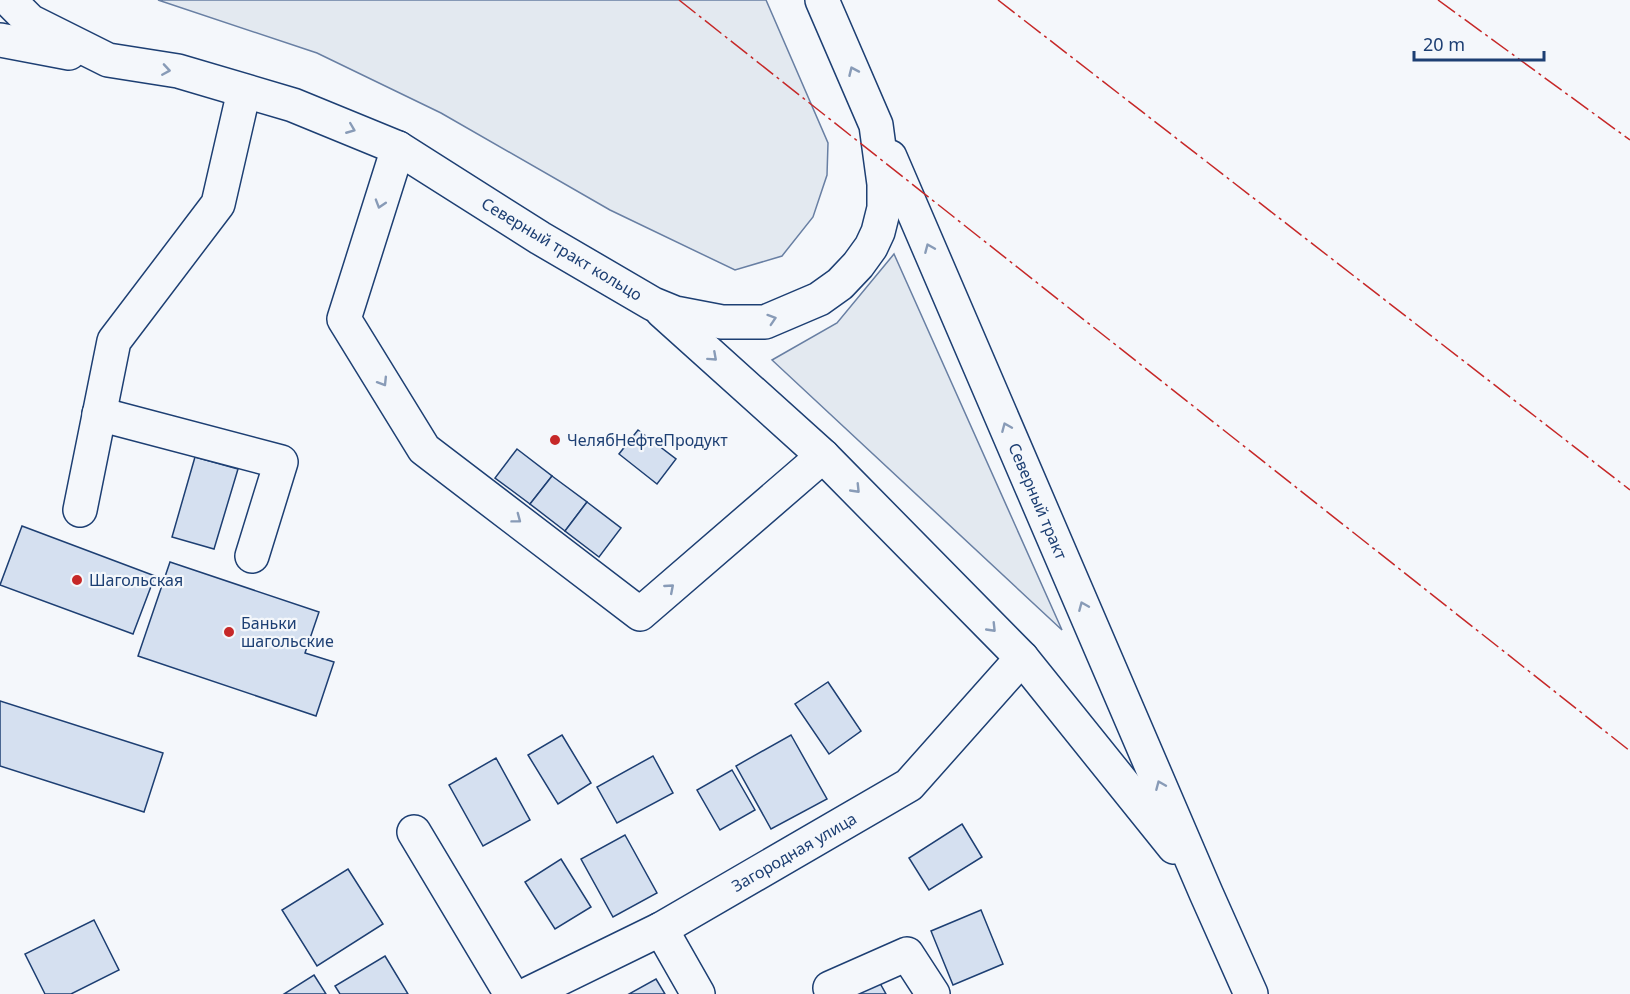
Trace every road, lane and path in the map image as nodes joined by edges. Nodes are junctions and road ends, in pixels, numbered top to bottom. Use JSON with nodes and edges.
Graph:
{"nodes":[{"id":1,"x":9,"y":0,"type":"edge"},
{"id":2,"x":822,"y":0,"type":"edge"},
{"id":3,"x":0,"y":40,"type":"edge"},
{"id":4,"x":108,"y":60,"type":"junction"},
{"id":5,"x":244,"y":91,"type":"junction"},
{"id":6,"x":876,"y":125,"type":"junction"},
{"id":7,"x":398,"y":148,"type":"junction"},
{"id":8,"x":654,"y":304,"type":"junction"},
{"id":9,"x":99,"y":414,"type":"junction"},
{"id":10,"x":823,"y":456,"type":"junction"},
{"id":11,"x":80,"y":510,"type":"dead end"},
{"id":12,"x":252,"y":556,"type":"dead end"},
{"id":13,"x":1022,"y":658,"type":"junction"},
{"id":14,"x":414,"y":832,"type":"dead end"},
{"id":15,"x":1199,"y":878,"type":"junction"},
{"id":16,"x":661,"y":929,"type":"junction"},
{"id":17,"x":830,"y":988,"type":"dead end"},
{"id":18,"x":511,"y":994,"type":"edge"},
{"id":19,"x":528,"y":994,"type":"edge"},
{"id":20,"x":698,"y":994,"type":"edge"},
{"id":21,"x":933,"y":994,"type":"edge"},
{"id":22,"x":1251,"y":994,"type":"edge"}],
"edges":[{"from":1,"to":4,"type":"main road","name":"Северный тракт кольцо"},
{"from":6,"to":2,"type":"main road","name":"Северный тракт кольцо","one_way":true},
{"from":3,"to":4,"type":"main road"},
{"from":4,"to":5,"type":"main road","name":"Северный тракт кольцо","one_way":true},
{"from":5,"to":7,"type":"main road","name":"Северный тракт кольцо","one_way":true},
{"from":5,"to":9,"type":"main road"},
{"from":8,"to":6,"type":"main road","name":"Северный тракт кольцо","one_way":true},
{"from":15,"to":6,"type":"main road","name":"Северный тракт","one_way":true},
{"from":7,"to":8,"type":"main road","name":"Северный тракт кольцо"},
{"from":7,"to":10,"type":"main road","one_way":true},
{"from":8,"to":10,"type":"main road","name":"Северный тракт","one_way":true},
{"from":9,"to":11,"type":"main road"},
{"from":9,"to":12,"type":"main road"},
{"from":10,"to":13,"type":"main road","name":"Северный тракт","one_way":true},
{"from":13,"to":15,"type":"main road","name":"Северный тракт"},
{"from":13,"to":16,"type":"main road","name":"Загородная улица"},
{"from":14,"to":18,"type":"main road"},
{"from":15,"to":22,"type":"main road","name":"Северный тракт"},
{"from":16,"to":19,"type":"main road","name":"Загородная улица"},
{"from":16,"to":20,"type":"main road"},
{"from":17,"to":21,"type":"main road"}]}
